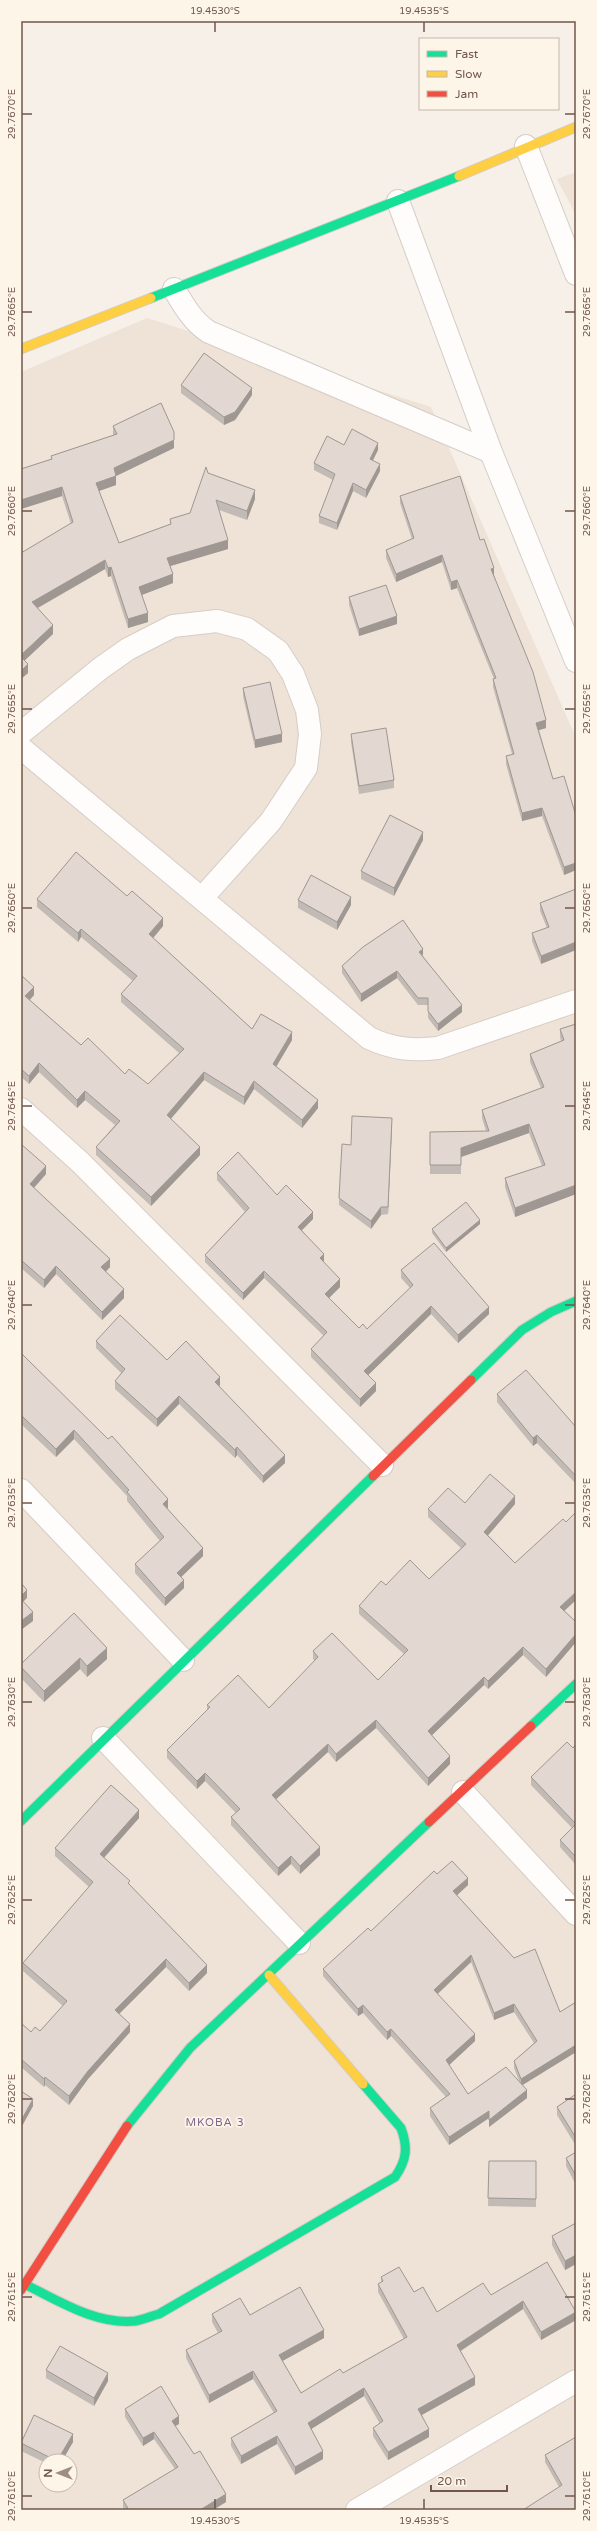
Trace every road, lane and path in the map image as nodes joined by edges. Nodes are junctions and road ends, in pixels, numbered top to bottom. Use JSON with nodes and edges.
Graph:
{"nodes":[{"id":1,"x":576,"y":127,"type":"edge"},
{"id":2,"x":526,"y":146,"type":"junction"},
{"id":3,"x":398,"y":201,"type":"junction"},
{"id":4,"x":576,"y":274,"type":"edge"},
{"id":5,"x":174,"y":289,"type":"junction"},
{"id":6,"x":21,"y":349,"type":"edge"},
{"id":7,"x":491,"y":452,"type":"junction"},
{"id":8,"x":576,"y":661,"type":"edge"},
{"id":9,"x":21,"y":733,"type":"edge"},
{"id":10,"x":21,"y":748,"type":"edge"},
{"id":11,"x":202,"y":898,"type":"junction"},
{"id":12,"x":576,"y":1001,"type":"edge"},
{"id":13,"x":21,"y":1109,"type":"edge"},
{"id":14,"x":576,"y":1301,"type":"edge"},
{"id":15,"x":382,"y":1465,"type":"junction"},
{"id":16,"x":21,"y":1490,"type":"edge"},
{"id":17,"x":183,"y":1660,"type":"junction"},
{"id":18,"x":576,"y":1684,"type":"edge"},
{"id":19,"x":103,"y":1738,"type":"junction"},
{"id":20,"x":463,"y":1792,"type":"junction"},
{"id":21,"x":21,"y":1821,"type":"edge"},
{"id":22,"x":576,"y":1914,"type":"edge"},
{"id":23,"x":299,"y":1943,"type":"junction"},
{"id":24,"x":269,"y":1975,"type":"junction"},
{"id":25,"x":23,"y":2287,"type":"edge"},
{"id":26,"x":576,"y":2381,"type":"edge"},
{"id":27,"x":357,"y":2510,"type":"edge"}],
"edges":[{"from":1,"to":2,"type":"street"},
{"from":2,"to":3,"type":"street"},
{"from":2,"to":4,"type":"street"},
{"from":3,"to":5,"type":"street"},
{"from":3,"to":7,"type":"street"},
{"from":5,"to":6,"type":"street"},
{"from":5,"to":7,"type":"street"},
{"from":7,"to":8,"type":"street"},
{"from":9,"to":11,"type":"street"},
{"from":10,"to":11,"type":"street"},
{"from":11,"to":12,"type":"street"},
{"from":13,"to":15,"type":"street"},
{"from":14,"to":15,"type":"street"},
{"from":15,"to":17,"type":"street"},
{"from":16,"to":17,"type":"street"},
{"from":17,"to":19,"type":"street"},
{"from":18,"to":20,"type":"street"},
{"from":19,"to":21,"type":"street"},
{"from":19,"to":23,"type":"street"},
{"from":20,"to":22,"type":"street"},
{"from":20,"to":23,"type":"street"},
{"from":23,"to":24,"type":"street"},
{"from":24,"to":25,"type":"street"},
{"from":24,"to":25,"type":"street"},
{"from":26,"to":27,"type":"street"}]}
